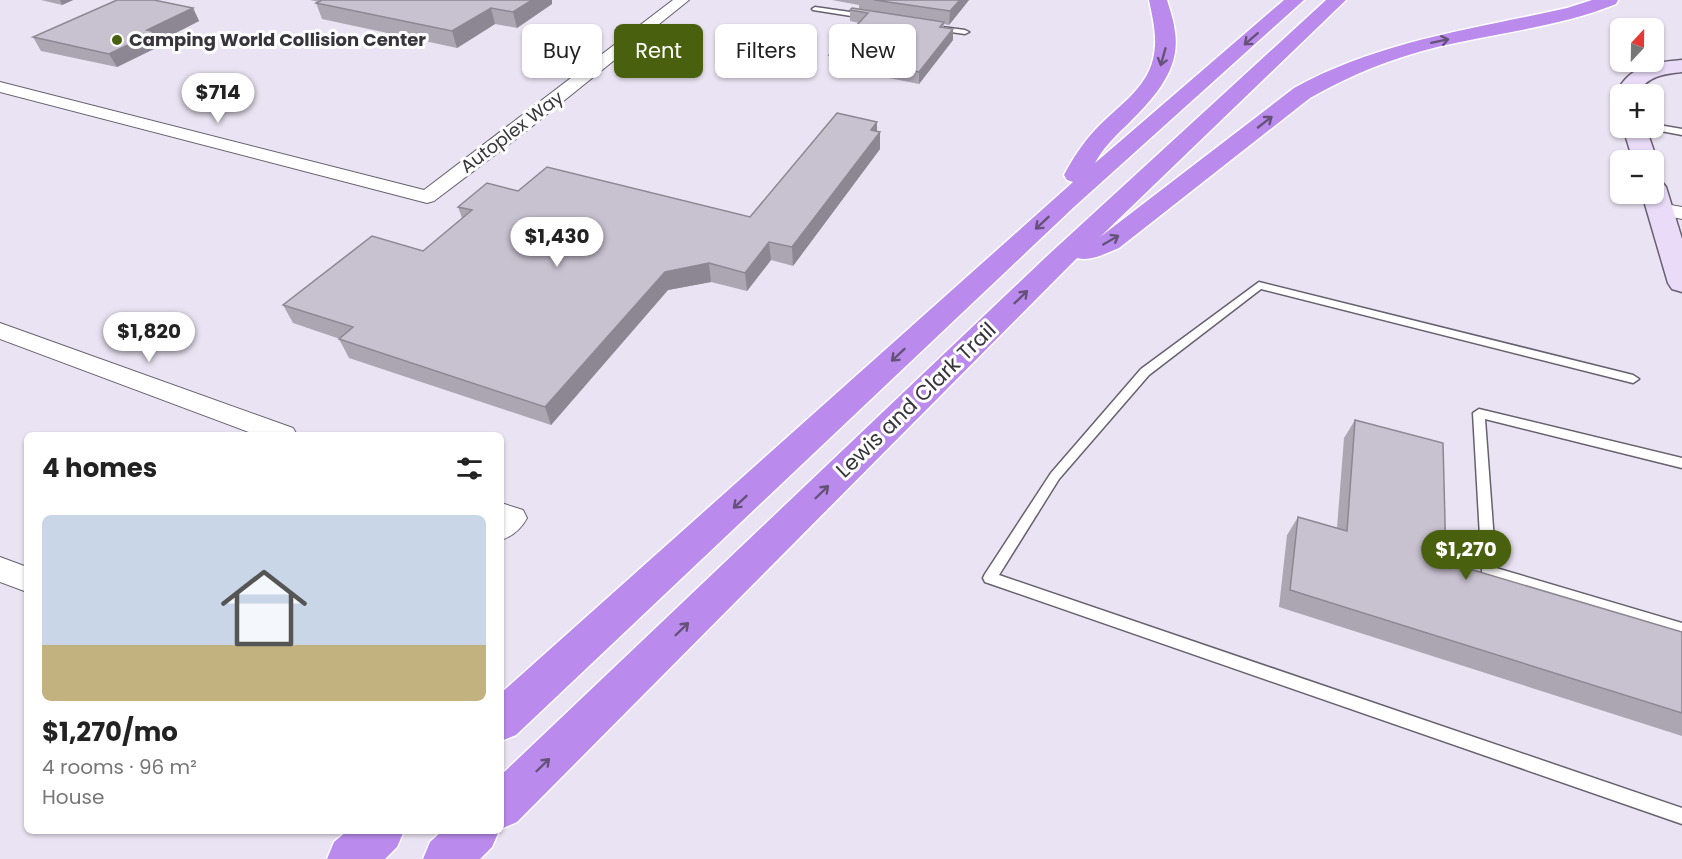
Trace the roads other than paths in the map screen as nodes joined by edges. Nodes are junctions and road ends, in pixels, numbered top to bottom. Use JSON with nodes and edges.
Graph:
{"nodes":[{"id":1,"x":682,"y":0,"type":"edge"},
{"id":2,"x":1158,"y":0,"type":"edge"},
{"id":3,"x":1295,"y":0,"type":"edge"},
{"id":4,"x":1337,"y":0,"type":"edge"},
{"id":5,"x":1609,"y":0,"type":"edge"},
{"id":6,"x":815,"y":9,"type":"dead end"},
{"id":7,"x":872,"y":18,"type":"edge"},
{"id":8,"x":930,"y":27,"type":"edge"},
{"id":9,"x":965,"y":32,"type":"dead end"},
{"id":10,"x":1682,"y":66,"type":"edge"},
{"id":11,"x":1632,"y":84,"type":"edge"},
{"id":12,"x":0,"y":87,"type":"edge"},
{"id":13,"x":1664,"y":129,"type":"edge"},
{"id":14,"x":1682,"y":132,"type":"edge"},
{"id":15,"x":1065,"y":202,"type":"junction"},
{"id":16,"x":1665,"y":203,"type":"edge"},
{"id":17,"x":1057,"y":262,"type":"junction"},
{"id":18,"x":1682,"y":283,"type":"edge"},
{"id":19,"x":0,"y":331,"type":"edge"},
{"id":20,"x":1634,"y":380,"type":"dead end"},
{"id":21,"x":276,"y":432,"type":"edge"},
{"id":22,"x":1682,"y":464,"type":"edge"},
{"id":23,"x":0,"y":568,"type":"edge"},
{"id":24,"x":24,"y":579,"type":"edge"},
{"id":25,"x":1682,"y":629,"type":"edge"},
{"id":26,"x":504,"y":718,"type":"edge"},
{"id":27,"x":504,"y":803,"type":"edge"},
{"id":28,"x":1682,"y":816,"type":"edge"},
{"id":29,"x":378,"y":834,"type":"edge"},
{"id":30,"x":473,"y":834,"type":"edge"},
{"id":31,"x":351,"y":859,"type":"edge"},
{"id":32,"x":447,"y":859,"type":"edge"}],
"edges":[{"from":1,"to":12,"type":"street","name":"Autoplex Way"},
{"from":2,"to":15,"type":"highway","one_way":true},
{"from":3,"to":15,"type":"highway","name":"Lewis and Clark Trail","one_way":true},
{"from":4,"to":17,"type":"highway","name":"Lewis and Clark Trail"},
{"from":17,"to":5,"type":"highway","one_way":true},
{"from":6,"to":7,"type":"lane"},
{"from":8,"to":9,"type":"lane"},
{"from":10,"to":11,"type":"street"},
{"from":13,"to":14,"type":"lane"},
{"from":15,"to":26,"type":"highway","name":"Lewis and Clark Trail","one_way":true},
{"from":16,"to":18,"type":"street"},
{"from":27,"to":17,"type":"highway","name":"Lewis and Clark Trail","one_way":true},
{"from":19,"to":21,"type":"street"},
{"from":20,"to":28,"type":"lane"},
{"from":22,"to":25,"type":"lane"},
{"from":23,"to":24,"type":"street"},
{"from":29,"to":31,"type":"highway"},
{"from":30,"to":32,"type":"highway"}]}
